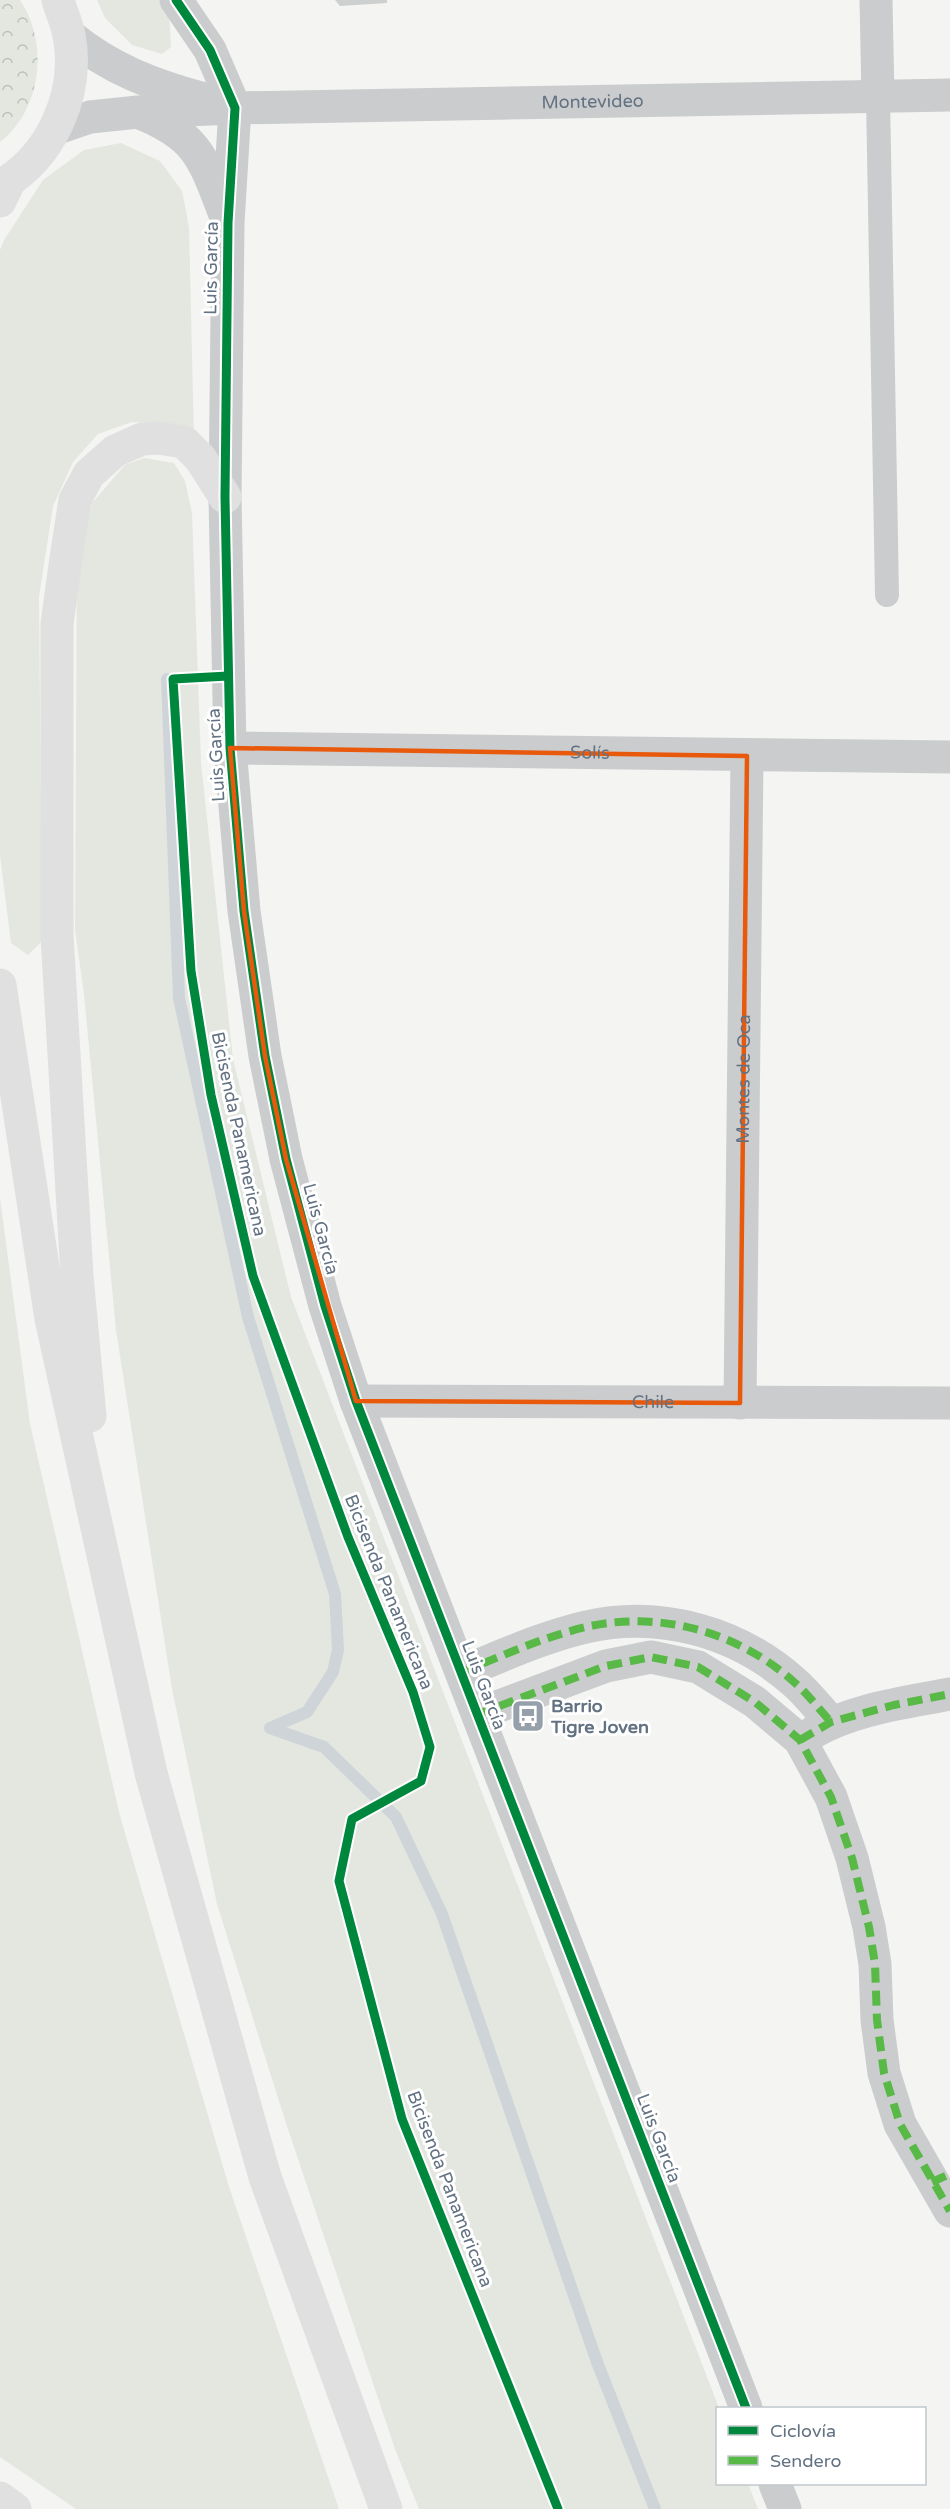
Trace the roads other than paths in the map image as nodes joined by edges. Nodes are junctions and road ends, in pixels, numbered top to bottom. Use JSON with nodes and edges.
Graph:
{"nodes":[{"id":1,"x":58,"y":0,"type":"edge"},
{"id":2,"x":176,"y":0,"type":"edge"},
{"id":3,"x":876,"y":0,"type":"edge"},
{"id":4,"x":69,"y":35,"type":"junction"},
{"id":5,"x":950,"y":95,"type":"edge"},
{"id":6,"x":878,"y":98,"type":"junction"},
{"id":7,"x":235,"y":108,"type":"junction"},
{"id":8,"x":138,"y":112,"type":"junction"},
{"id":9,"x":55,"y":129,"type":"junction"},
{"id":10,"x":3,"y":189,"type":"edge"},
{"id":11,"x":228,"y":223,"type":"junction"},
{"id":12,"x":225,"y":497,"type":"junction"},
{"id":13,"x":887,"y":596,"type":"dead end"},
{"id":14,"x":230,"y":748,"type":"junction"},
{"id":15,"x":747,"y":756,"type":"junction"},
{"id":16,"x":950,"y":757,"type":"edge"},
{"id":17,"x":0,"y":985,"type":"edge"},
{"id":18,"x":356,"y":1401,"type":"junction"},
{"id":19,"x":740,"y":1403,"type":"junction"},
{"id":20,"x":950,"y":1404,"type":"edge"},
{"id":21,"x":103,"y":1549,"type":"junction"},
{"id":22,"x":462,"y":1672,"type":"junction"},
{"id":23,"x":950,"y":1694,"type":"edge"},
{"id":24,"x":478,"y":1714,"type":"junction"},
{"id":25,"x":831,"y":1722,"type":"junction"},
{"id":26,"x":800,"y":1740,"type":"junction"},
{"id":27,"x":941,"y":2178,"type":"edge"},
{"id":28,"x":950,"y":2211,"type":"edge"},
{"id":29,"x":745,"y":2407,"type":"edge"},
{"id":30,"x":775,"y":2485,"type":"edge"},
{"id":31,"x":0,"y":2498,"type":"edge"},
{"id":32,"x":15,"y":2509,"type":"edge"},
{"id":33,"x":386,"y":2509,"type":"edge"},
{"id":34,"x":785,"y":2509,"type":"edge"}],
"edges":[{"from":1,"to":4,"type":"main road"},
{"from":2,"to":7,"type":"street","name":"Luis García"},
{"from":3,"to":6,"type":"street"},
{"from":4,"to":7,"type":"street","name":"Montevideo"},
{"from":4,"to":9,"type":"main road"},
{"from":5,"to":6,"type":"street","name":"Montevideo"},
{"from":6,"to":7,"type":"street","name":"Montevideo"},
{"from":6,"to":13,"type":"lane"},
{"from":7,"to":8,"type":"street","name":"Montevideo"},
{"from":7,"to":11,"type":"street","name":"Luis García"},
{"from":8,"to":9,"type":"street","name":"Montevideo"},
{"from":8,"to":11,"type":"street"},
{"from":9,"to":10,"type":"main road"},
{"from":11,"to":12,"type":"street","name":"Luis García"},
{"from":12,"to":14,"type":"street","name":"Luis García"},
{"from":12,"to":21,"type":"main road"},
{"from":14,"to":15,"type":"street","name":"Solís"},
{"from":14,"to":18,"type":"street","name":"Luis García"},
{"from":15,"to":16,"type":"street","name":"Solís"},
{"from":15,"to":19,"type":"street","name":"Montes de Oca"},
{"from":17,"to":21,"type":"main road"},
{"from":18,"to":19,"type":"street","name":"Chile"},
{"from":18,"to":22,"type":"street","name":"Luis García"},
{"from":19,"to":20,"type":"street","name":"Chile"},
{"from":21,"to":33,"type":"main road"},
{"from":22,"to":24,"type":"street","name":"Luis García"},
{"from":22,"to":25,"type":"street"},
{"from":23,"to":25,"type":"street"},
{"from":24,"to":26,"type":"street"},
{"from":24,"to":29,"type":"street","name":"Luis García"},
{"from":25,"to":26,"type":"street"},
{"from":26,"to":27,"type":"street"},
{"from":27,"to":28,"type":"street"},
{"from":30,"to":34,"type":"street"},
{"from":31,"to":32,"type":"main road"}]}
